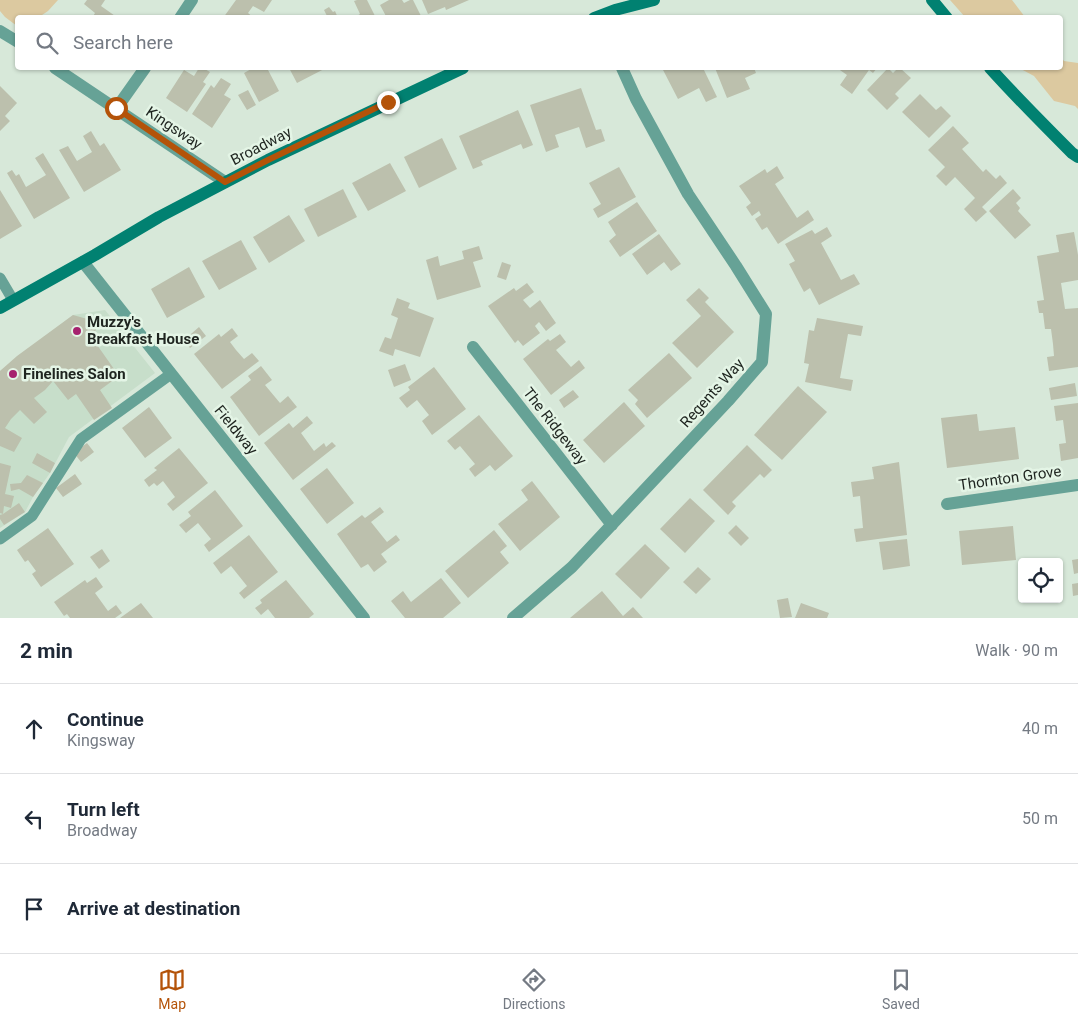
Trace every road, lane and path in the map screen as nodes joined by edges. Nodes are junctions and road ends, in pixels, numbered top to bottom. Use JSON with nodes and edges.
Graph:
{"nodes":[{"id":1,"x":192,"y":0,"type":"edge"},
{"id":2,"x":654,"y":0,"type":"edge"},
{"id":3,"x":932,"y":0,"type":"edge"},
{"id":4,"x":182,"y":15,"type":"edge"},
{"id":5,"x":602,"y":15,"type":"edge"},
{"id":6,"x":944,"y":15,"type":"edge"},
{"id":7,"x":0,"y":30,"type":"edge"},
{"id":8,"x":15,"y":40,"type":"edge"},
{"id":9,"x":58,"y":70,"type":"edge"},
{"id":10,"x":144,"y":70,"type":"edge"},
{"id":11,"x":459,"y":70,"type":"edge"},
{"id":12,"x":623,"y":70,"type":"edge"},
{"id":13,"x":992,"y":70,"type":"edge"},
{"id":14,"x":116,"y":108,"type":"junction"},
{"id":15,"x":1078,"y":156,"type":"edge"},
{"id":16,"x":225,"y":182,"type":"junction"},
{"id":17,"x":83,"y":262,"type":"junction"},
{"id":18,"x":0,"y":278,"type":"edge"},
{"id":19,"x":13,"y":300,"type":"junction"},
{"id":20,"x":0,"y":308,"type":"edge"},
{"id":21,"x":473,"y":347,"type":"dead end"},
{"id":22,"x":171,"y":374,"type":"junction"},
{"id":23,"x":1078,"y":485,"type":"edge"},
{"id":24,"x":947,"y":504,"type":"dead end"},
{"id":25,"x":612,"y":525,"type":"junction"},
{"id":26,"x":0,"y":539,"type":"edge"},
{"id":27,"x":364,"y":618,"type":"edge"},
{"id":28,"x":513,"y":618,"type":"edge"}],
"edges":[{"from":1,"to":4,"type":"street"},
{"from":2,"to":5,"type":"street"},
{"from":3,"to":6,"type":"street"},
{"from":7,"to":8,"type":"street"},
{"from":9,"to":14,"type":"street","name":"Kingsway"},
{"from":10,"to":14,"type":"street"},
{"from":11,"to":16,"type":"street","name":"Broadway"},
{"from":12,"to":25,"type":"street","name":"Regents Way"},
{"from":13,"to":15,"type":"street"},
{"from":14,"to":16,"type":"street","name":"Kingsway"},
{"from":16,"to":17,"type":"street","name":"Broadway"},
{"from":17,"to":19,"type":"street","name":"Broadway"},
{"from":17,"to":22,"type":"street","name":"Fieldway"},
{"from":18,"to":19,"type":"lane"},
{"from":19,"to":20,"type":"street","name":"Broadway"},
{"from":21,"to":25,"type":"street","name":"The Ridgeway"},
{"from":22,"to":26,"type":"lane"},
{"from":22,"to":27,"type":"street","name":"Fieldway"},
{"from":23,"to":24,"type":"street","name":"Thornton Grove"},
{"from":25,"to":28,"type":"street","name":"Regents Way"}]}
